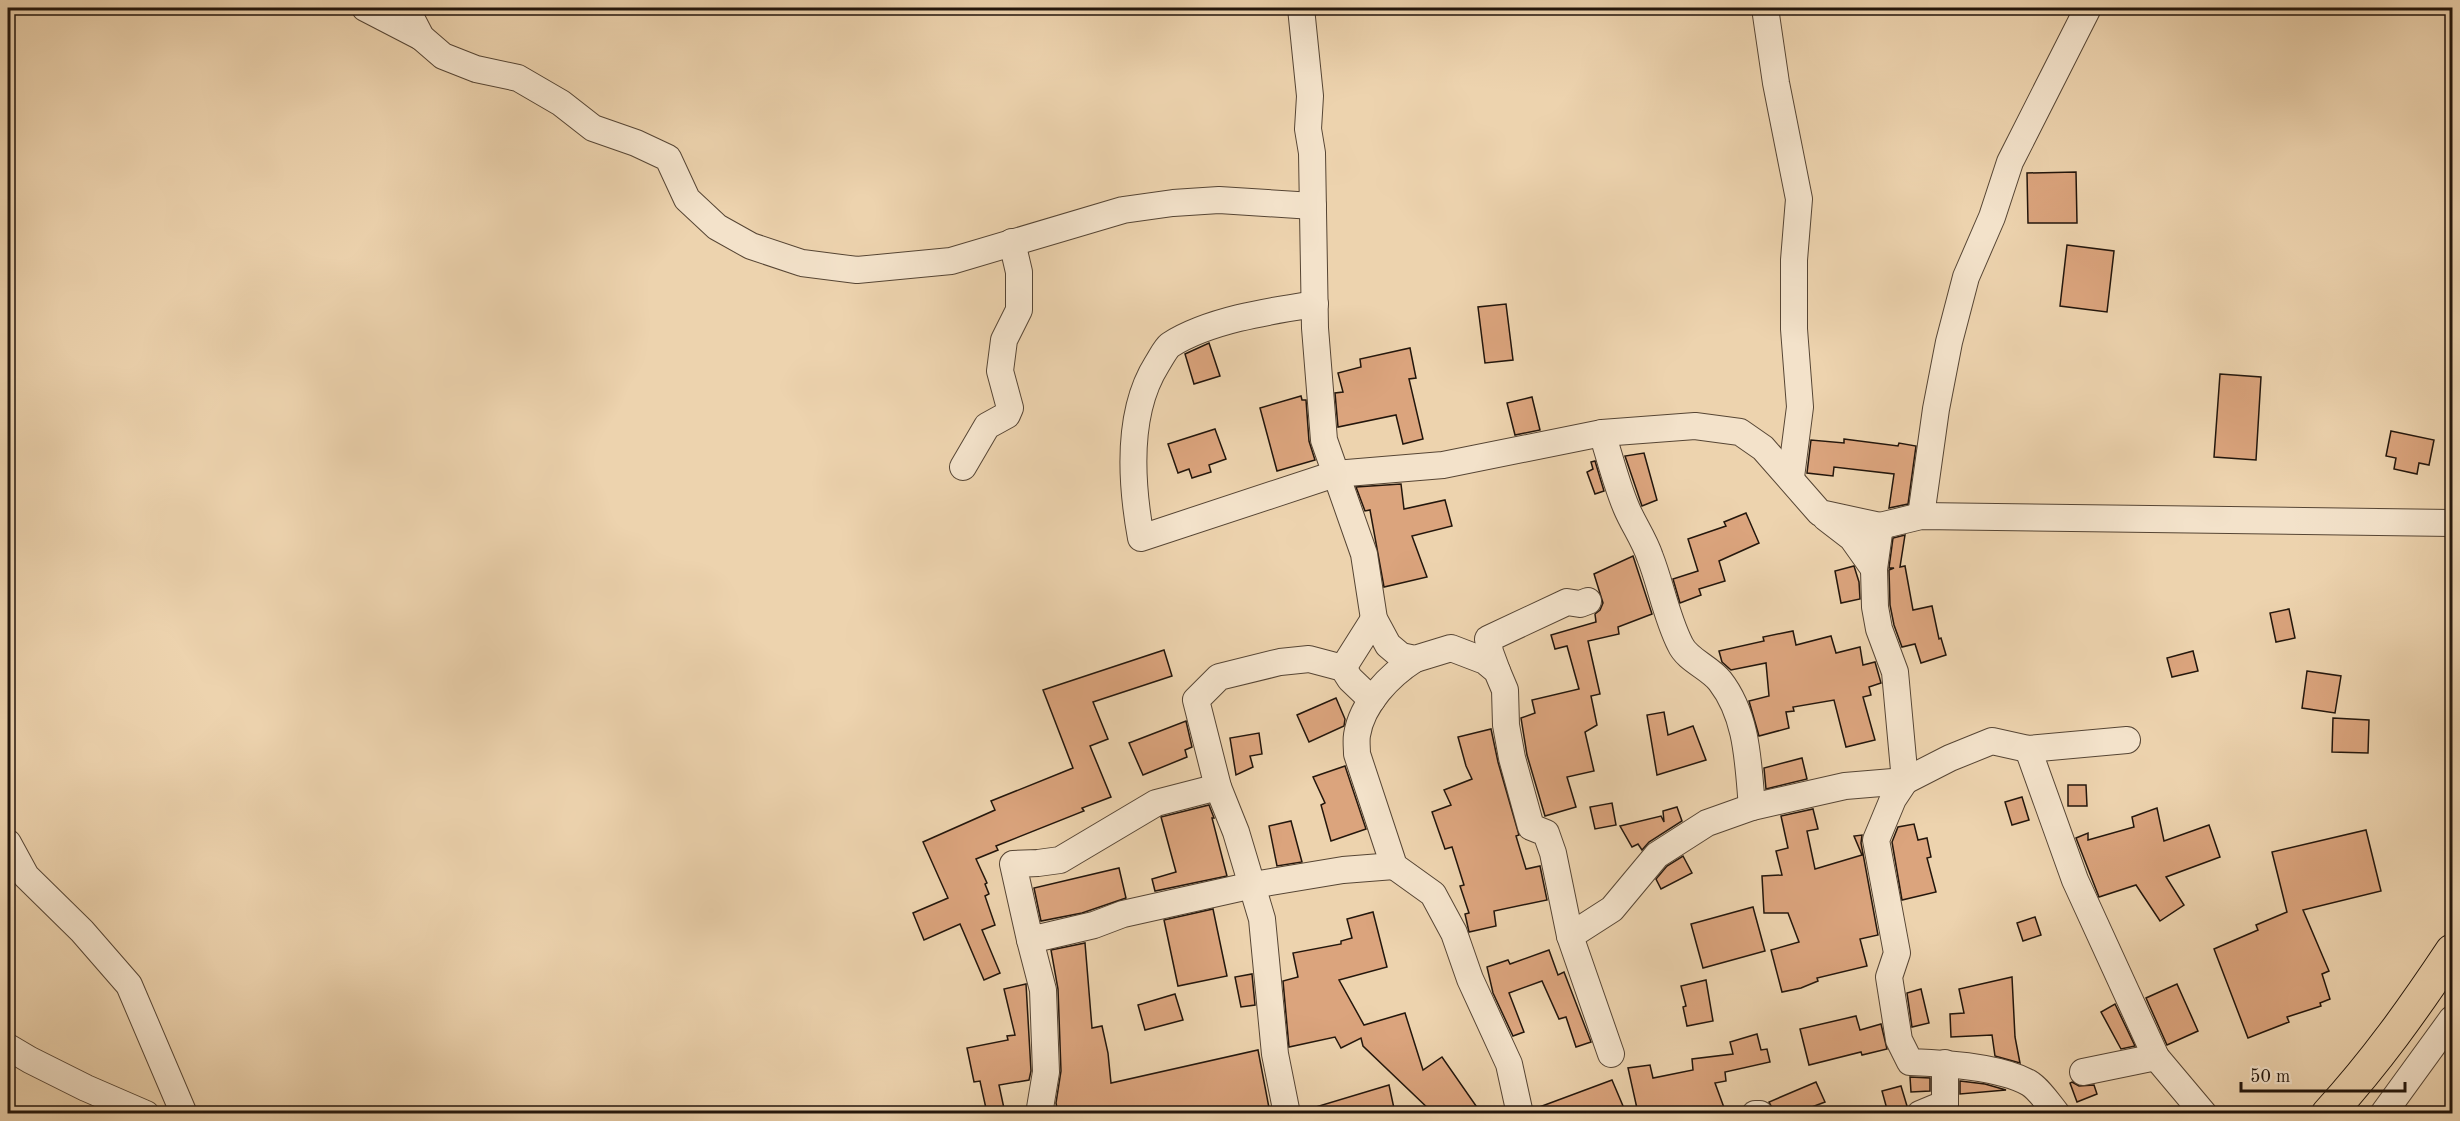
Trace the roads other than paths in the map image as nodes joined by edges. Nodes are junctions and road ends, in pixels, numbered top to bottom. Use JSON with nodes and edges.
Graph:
{"nodes":[{"id":1,"x":365,"y":8,"type":"edge"},
{"id":2,"x":406,"y":8,"type":"edge"},
{"id":3,"x":1301,"y":8,"type":"edge"},
{"id":4,"x":1765,"y":8,"type":"edge"},
{"id":5,"x":2088,"y":8,"type":"edge"},
{"id":6,"x":421,"y":37,"type":"junction"},
{"id":7,"x":1313,"y":206,"type":"junction"},
{"id":8,"x":1012,"y":242,"type":"junction"},
{"id":9,"x":1315,"y":304,"type":"junction"},
{"id":10,"x":1602,"y":433,"type":"junction"},
{"id":11,"x":963,"y":467,"type":"dead end"},
{"id":12,"x":1335,"y":474,"type":"junction"},
{"id":13,"x":1791,"y":477,"type":"junction"},
{"id":14,"x":1820,"y":513,"type":"junction"},
{"id":15,"x":1921,"y":516,"type":"junction"},
{"id":16,"x":2452,"y":523,"type":"edge"},
{"id":17,"x":1880,"y":526,"type":"junction"},
{"id":18,"x":1875,"y":569,"type":"junction"},
{"id":19,"x":1588,"y":601,"type":"dead end"},
{"id":20,"x":1374,"y":619,"type":"junction"},
{"id":21,"x":1416,"y":659,"type":"junction"},
{"id":22,"x":1343,"y":669,"type":"junction"},
{"id":23,"x":1497,"y":671,"type":"junction"},
{"id":24,"x":1372,"y":700,"type":"junction"},
{"id":25,"x":2127,"y":740,"type":"dead end"},
{"id":26,"x":2028,"y":749,"type":"junction"},
{"id":27,"x":1905,"y":782,"type":"junction"},
{"id":28,"x":1218,"y":787,"type":"junction"},
{"id":29,"x":1752,"y":807,"type":"junction"},
{"id":30,"x":8,"y":843,"type":"edge"},
{"id":31,"x":1394,"y":866,"type":"junction"},
{"id":32,"x":1253,"y":885,"type":"junction"},
{"id":33,"x":1570,"y":936,"type":"junction"},
{"id":34,"x":1030,"y":940,"type":"junction"},
{"id":35,"x":2452,"y":951,"type":"edge"},
{"id":36,"x":2452,"y":1018,"type":"edge"},
{"id":37,"x":8,"y":1047,"type":"edge"},
{"id":38,"x":1611,"y":1054,"type":"dead end"},
{"id":39,"x":2156,"y":1058,"type":"junction"},
{"id":40,"x":1945,"y":1063,"type":"junction"},
{"id":41,"x":2083,"y":1072,"type":"dead end"},
{"id":42,"x":1945,"y":1108,"type":"edge"},
{"id":43,"x":146,"y":1113,"type":"edge"},
{"id":44,"x":184,"y":1113,"type":"edge"},
{"id":45,"x":1039,"y":1113,"type":"edge"},
{"id":46,"x":1287,"y":1113,"type":"edge"},
{"id":47,"x":1520,"y":1113,"type":"edge"},
{"id":48,"x":1920,"y":1113,"type":"edge"},
{"id":49,"x":2057,"y":1113,"type":"edge"},
{"id":50,"x":2204,"y":1113,"type":"edge"},
{"id":51,"x":2328,"y":1113,"type":"edge"},
{"id":52,"x":2383,"y":1113,"type":"edge"}],
"edges":[{"from":1,"to":6,"type":"street"},
{"from":2,"to":6,"type":"street"},
{"from":3,"to":7,"type":"street"},
{"from":4,"to":13,"type":"street"},
{"from":5,"to":15,"type":"street"},
{"from":6,"to":8,"type":"street"},
{"from":7,"to":8,"type":"street"},
{"from":7,"to":9,"type":"street"},
{"from":8,"to":11,"type":"street"},
{"from":9,"to":12,"type":"street"},
{"from":9,"to":12,"type":"street"},
{"from":10,"to":12,"type":"street"},
{"from":10,"to":13,"type":"street"},
{"from":10,"to":29,"type":"street"},
{"from":12,"to":20,"type":"street"},
{"from":13,"to":14,"type":"street"},
{"from":14,"to":17,"type":"street"},
{"from":14,"to":18,"type":"street"},
{"from":15,"to":16,"type":"street"},
{"from":15,"to":17,"type":"street"},
{"from":17,"to":18,"type":"street"},
{"from":18,"to":27,"type":"street"},
{"from":19,"to":23,"type":"street"},
{"from":20,"to":21,"type":"street"},
{"from":20,"to":22,"type":"street"},
{"from":21,"to":23,"type":"street"},
{"from":21,"to":24,"type":"street"},
{"from":22,"to":24,"type":"street"},
{"from":22,"to":28,"type":"street"},
{"from":23,"to":33,"type":"street"},
{"from":24,"to":31,"type":"street"},
{"from":25,"to":26,"type":"street"},
{"from":26,"to":27,"type":"street"},
{"from":26,"to":39,"type":"street"},
{"from":27,"to":29,"type":"street"},
{"from":27,"to":40,"type":"street"},
{"from":28,"to":32,"type":"street"},
{"from":28,"to":34,"type":"street"},
{"from":29,"to":33,"type":"street"},
{"from":30,"to":44,"type":"street"},
{"from":31,"to":32,"type":"street"},
{"from":31,"to":47,"type":"street"},
{"from":32,"to":34,"type":"street"},
{"from":32,"to":46,"type":"street"},
{"from":33,"to":38,"type":"street"},
{"from":34,"to":45,"type":"street"},
{"from":35,"to":51,"type":"highway"},
{"from":36,"to":52,"type":"street"},
{"from":37,"to":43,"type":"street"},
{"from":39,"to":41,"type":"street"},
{"from":39,"to":50,"type":"street"},
{"from":40,"to":42,"type":"street"},
{"from":40,"to":49,"type":"street"},
{"from":42,"to":48,"type":"street"}]}
